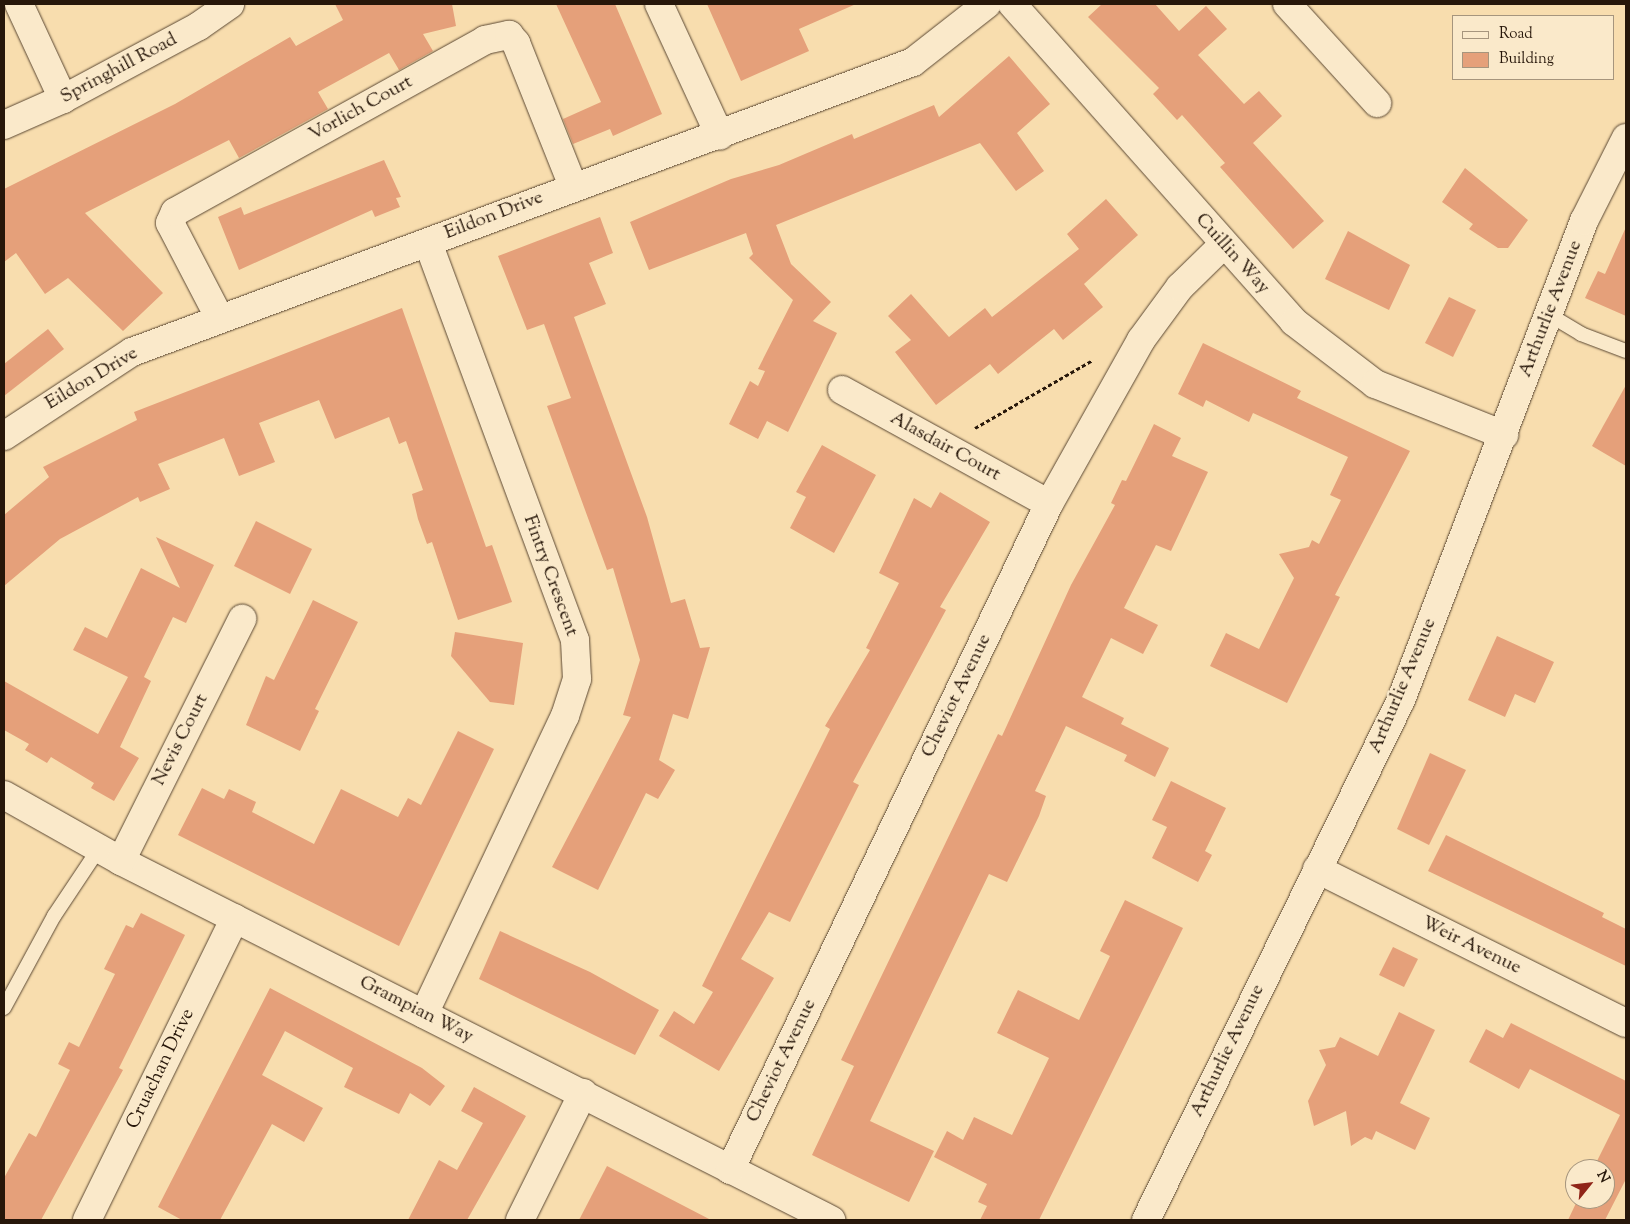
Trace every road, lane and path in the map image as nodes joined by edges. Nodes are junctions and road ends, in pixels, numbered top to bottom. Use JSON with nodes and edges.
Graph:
{"nodes":[{"id":1,"x":19,"y":4,"type":"edge"},
{"id":2,"x":230,"y":4,"type":"edge"},
{"id":3,"x":659,"y":4,"type":"edge"},
{"id":4,"x":987,"y":4,"type":"edge"},
{"id":5,"x":1012,"y":4,"type":"edge"},
{"id":6,"x":1287,"y":4,"type":"edge"},
{"id":7,"x":63,"y":99,"type":"junction"},
{"id":8,"x":1377,"y":103,"type":"dead end"},
{"id":9,"x":4,"y":125,"type":"edge"},
{"id":10,"x":720,"y":136,"type":"junction"},
{"id":11,"x":1626,"y":138,"type":"edge"},
{"id":12,"x":573,"y":186,"type":"junction"},
{"id":13,"x":428,"y":242,"type":"junction"},
{"id":14,"x":1223,"y":245,"type":"junction"},
{"id":15,"x":1548,"y":314,"type":"junction"},
{"id":16,"x":219,"y":317,"type":"junction"},
{"id":17,"x":1626,"y":351,"type":"edge"},
{"id":18,"x":1132,"y":355,"type":"junction"},
{"id":19,"x":842,"y":390,"type":"dead end"},
{"id":20,"x":1504,"y":434,"type":"junction"},
{"id":21,"x":4,"y":436,"type":"edge"},
{"id":22,"x":954,"y":452,"type":"junction"},
{"id":23,"x":1049,"y":504,"type":"junction"},
{"id":24,"x":242,"y":620,"type":"dead end"},
{"id":25,"x":4,"y":796,"type":"edge"},
{"id":26,"x":110,"y":854,"type":"junction"},
{"id":27,"x":1317,"y":869,"type":"junction"},
{"id":28,"x":235,"y":918,"type":"junction"},
{"id":29,"x":4,"y":1008,"type":"edge"},
{"id":30,"x":424,"y":1014,"type":"junction"},
{"id":31,"x":1626,"y":1023,"type":"edge"},
{"id":32,"x":583,"y":1093,"type":"junction"},
{"id":33,"x":730,"y":1170,"type":"junction"},
{"id":34,"x":87,"y":1220,"type":"edge"},
{"id":35,"x":520,"y":1220,"type":"edge"},
{"id":36,"x":831,"y":1220,"type":"edge"},
{"id":37,"x":1146,"y":1220,"type":"edge"}],
"edges":[{"from":1,"to":7,"type":"street"},
{"from":2,"to":7,"type":"street","name":"Springhill Road"},
{"from":3,"to":10,"type":"street"},
{"from":4,"to":10,"type":"street","name":"Eildon Drive"},
{"from":5,"to":14,"type":"street","name":"Cuillin Way"},
{"from":6,"to":8,"type":"street"},
{"from":7,"to":9,"type":"street","name":"Springhill Road"},
{"from":10,"to":12,"type":"street","name":"Eildon Drive"},
{"from":11,"to":15,"type":"street","name":"Arthurlie Avenue"},
{"from":12,"to":13,"type":"street","name":"Eildon Drive"},
{"from":12,"to":16,"type":"street","name":"Vorlich Court"},
{"from":13,"to":16,"type":"street","name":"Eildon Drive"},
{"from":13,"to":30,"type":"street","name":"Fintry Crescent"},
{"from":14,"to":18,"type":"street","name":"Cheviot Avenue"},
{"from":14,"to":20,"type":"street","name":"Cuillin Way"},
{"from":15,"to":17,"type":"lane"},
{"from":15,"to":20,"type":"street","name":"Arthurlie Avenue"},
{"from":16,"to":21,"type":"street","name":"Eildon Drive"},
{"from":18,"to":22,"type":"path"},
{"from":18,"to":23,"type":"street","name":"Cheviot Avenue"},
{"from":19,"to":22,"type":"street","name":"Alasdair Court"},
{"from":20,"to":27,"type":"street","name":"Arthurlie Avenue"},
{"from":22,"to":23,"type":"street","name":"Alasdair Court"},
{"from":23,"to":33,"type":"street","name":"Cheviot Avenue"},
{"from":24,"to":26,"type":"street","name":"Nevis Court"},
{"from":25,"to":26,"type":"street","name":"Grampian Way"},
{"from":26,"to":28,"type":"street","name":"Grampian Way"},
{"from":26,"to":29,"type":"lane"},
{"from":27,"to":31,"type":"street","name":"Weir Avenue"},
{"from":27,"to":37,"type":"street","name":"Arthurlie Avenue"},
{"from":28,"to":30,"type":"street","name":"Grampian Way"},
{"from":28,"to":34,"type":"street","name":"Cruachan Drive"},
{"from":30,"to":32,"type":"street","name":"Grampian Way"},
{"from":32,"to":33,"type":"street","name":"Grampian Way"},
{"from":32,"to":35,"type":"street"},
{"from":33,"to":36,"type":"street","name":"Grampian Way"}]}
